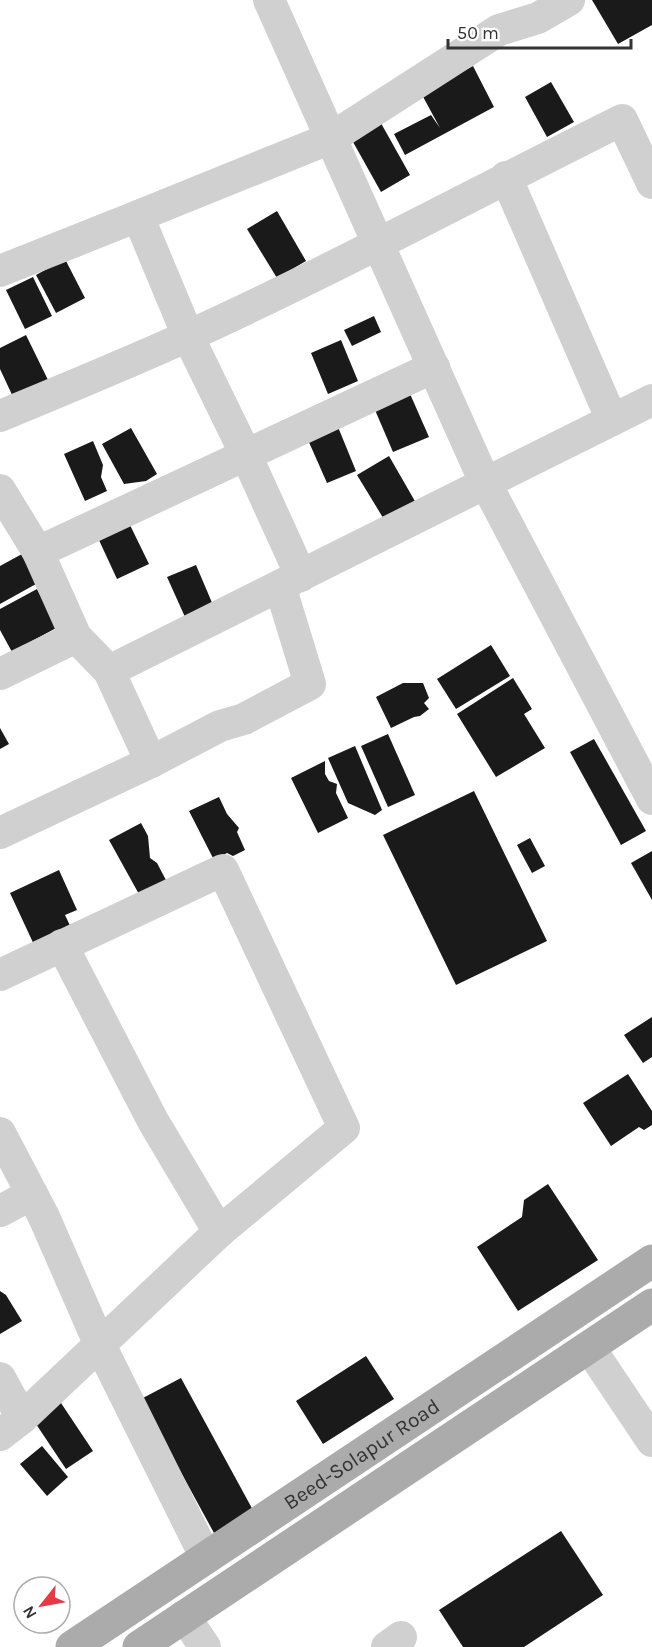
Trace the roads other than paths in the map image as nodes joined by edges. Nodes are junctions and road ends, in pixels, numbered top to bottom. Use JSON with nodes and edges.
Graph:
{"nodes":[{"id":1,"x":269,"y":0,"type":"edge"},
{"id":2,"x":569,"y":0,"type":"edge"},
{"id":3,"x":532,"y":9,"type":"edge"},
{"id":4,"x":331,"y":138,"type":"junction"},
{"id":5,"x":506,"y":177,"type":"junction"},
{"id":6,"x":652,"y":183,"type":"edge"},
{"id":7,"x":138,"y":216,"type":"junction"},
{"id":8,"x":379,"y":244,"type":"junction"},
{"id":9,"x":0,"y":271,"type":"edge"},
{"id":10,"x":188,"y":336,"type":"junction"},
{"id":11,"x":434,"y":367,"type":"junction"},
{"id":12,"x":652,"y":400,"type":"edge"},
{"id":13,"x":0,"y":416,"type":"edge"},
{"id":14,"x":612,"y":420,"type":"junction"},
{"id":15,"x":246,"y":455,"type":"junction"},
{"id":16,"x":486,"y":484,"type":"junction"},
{"id":17,"x":0,"y":490,"type":"edge"},
{"id":18,"x":38,"y":552,"type":"junction"},
{"id":19,"x":290,"y":581,"type":"junction"},
{"id":20,"x":76,"y":637,"type":"junction"},
{"id":21,"x":109,"y":671,"type":"junction"},
{"id":22,"x":0,"y":674,"type":"edge"},
{"id":23,"x":152,"y":762,"type":"junction"},
{"id":24,"x":652,"y":799,"type":"edge"},
{"id":25,"x":0,"y":833,"type":"edge"},
{"id":26,"x":62,"y":945,"type":"junction"},
{"id":27,"x":0,"y":975,"type":"edge"},
{"id":28,"x":0,"y":1133,"type":"edge"},
{"id":29,"x":32,"y":1194,"type":"junction"},
{"id":30,"x":0,"y":1211,"type":"edge"},
{"id":31,"x":219,"y":1232,"type":"junction"},
{"id":32,"x":652,"y":1261,"type":"edge"},
{"id":33,"x":652,"y":1305,"type":"edge"},
{"id":34,"x":99,"y":1343,"type":"junction"},
{"id":35,"x":589,"y":1347,"type":"junction"},
{"id":36,"x":0,"y":1378,"type":"edge"},
{"id":37,"x":11,"y":1426,"type":"edge"},
{"id":38,"x":652,"y":1441,"type":"edge"},
{"id":39,"x":206,"y":1558,"type":"junction"},
{"id":40,"x":184,"y":1616,"type":"junction"},
{"id":41,"x":72,"y":1647,"type":"edge"},
{"id":42,"x":138,"y":1647,"type":"edge"},
{"id":43,"x":205,"y":1647,"type":"edge"}],
"edges":[{"from":1,"to":4,"type":"street"},
{"from":2,"to":3,"type":"street"},
{"from":3,"to":4,"type":"street"},
{"from":4,"to":7,"type":"street"},
{"from":4,"to":8,"type":"street"},
{"from":5,"to":6,"type":"street"},
{"from":5,"to":8,"type":"street"},
{"from":5,"to":14,"type":"street"},
{"from":7,"to":9,"type":"street"},
{"from":7,"to":10,"type":"street"},
{"from":8,"to":10,"type":"street"},
{"from":8,"to":11,"type":"street"},
{"from":10,"to":13,"type":"street"},
{"from":10,"to":15,"type":"street"},
{"from":11,"to":15,"type":"street"},
{"from":11,"to":16,"type":"street"},
{"from":12,"to":14,"type":"street"},
{"from":14,"to":16,"type":"street"},
{"from":15,"to":18,"type":"street"},
{"from":15,"to":19,"type":"street"},
{"from":16,"to":19,"type":"street"},
{"from":16,"to":24,"type":"street"},
{"from":17,"to":18,"type":"street"},
{"from":18,"to":20,"type":"street"},
{"from":19,"to":21,"type":"street"},
{"from":19,"to":23,"type":"street"},
{"from":20,"to":21,"type":"street"},
{"from":20,"to":22,"type":"street"},
{"from":21,"to":23,"type":"street"},
{"from":23,"to":25,"type":"street"},
{"from":26,"to":27,"type":"street"},
{"from":26,"to":31,"type":"street"},
{"from":26,"to":31,"type":"street"},
{"from":28,"to":29,"type":"street"},
{"from":29,"to":30,"type":"street"},
{"from":29,"to":34,"type":"street"},
{"from":31,"to":34,"type":"street"},
{"from":32,"to":39,"type":"main road","name":"Beed-Solapur Road"},
{"from":33,"to":35,"type":"main road","name":"Beed-Solapur Road"},
{"from":34,"to":37,"type":"street"},
{"from":34,"to":39,"type":"street"},
{"from":35,"to":38,"type":"street"},
{"from":35,"to":40,"type":"main road","name":"Beed-Solapur Road"},
{"from":36,"to":37,"type":"street"},
{"from":39,"to":41,"type":"main road","name":"Beed-Solapur Road"},
{"from":40,"to":42,"type":"main road","name":"Beed-Solapur Road"},
{"from":40,"to":43,"type":"street"}]}
